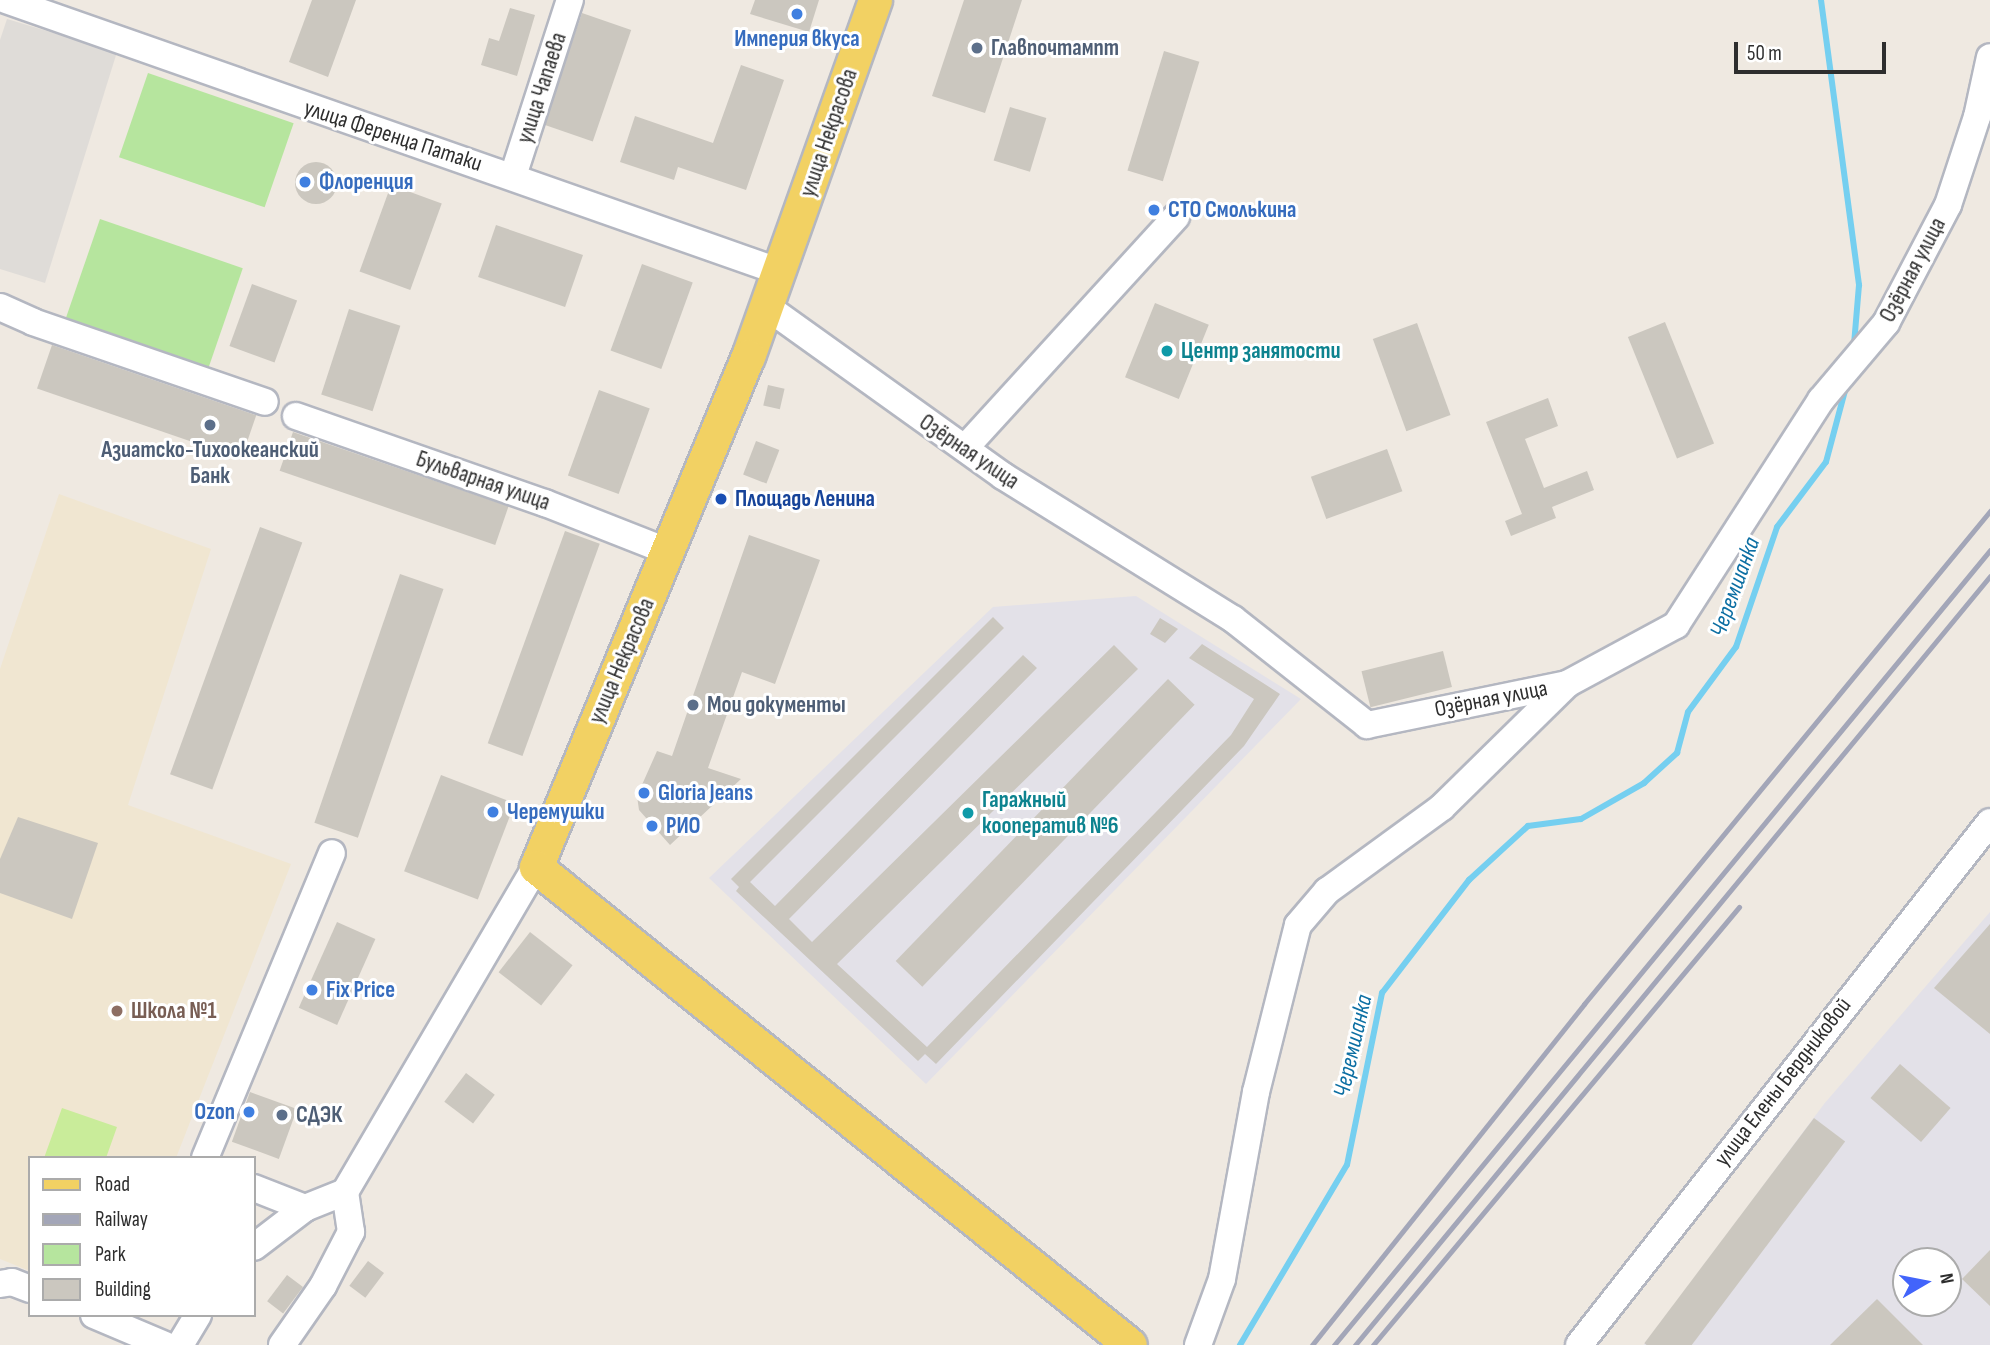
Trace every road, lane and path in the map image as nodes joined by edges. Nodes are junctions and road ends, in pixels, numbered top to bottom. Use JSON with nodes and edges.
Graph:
{"nodes":[{"id":1,"x":6,"y":0,"type":"edge"},
{"id":2,"x":570,"y":0,"type":"edge"},
{"id":3,"x":875,"y":0,"type":"edge"},
{"id":4,"x":1990,"y":57,"type":"edge"},
{"id":5,"x":513,"y":176,"type":"junction"},
{"id":6,"x":1176,"y":217,"type":"dead end"},
{"id":7,"x":781,"y":272,"type":"junction"},
{"id":8,"x":0,"y":307,"type":"edge"},
{"id":9,"x":766,"y":307,"type":"junction"},
{"id":10,"x":265,"y":402,"type":"dead end"},
{"id":11,"x":296,"y":416,"type":"dead end"},
{"id":12,"x":965,"y":448,"type":"junction"},
{"id":13,"x":667,"y":551,"type":"junction"},
{"id":14,"x":1567,"y":684,"type":"junction"},
{"id":15,"x":1990,"y":822,"type":"edge"},
{"id":16,"x":332,"y":853,"type":"dead end"},
{"id":17,"x":536,"y":867,"type":"junction"},
{"id":18,"x":206,"y":1156,"type":"edge"},
{"id":19,"x":256,"y":1189,"type":"edge"},
{"id":20,"x":345,"y":1192,"type":"junction"},
{"id":21,"x":305,"y":1208,"type":"junction"},
{"id":22,"x":256,"y":1245,"type":"edge"},
{"id":23,"x":0,"y":1284,"type":"edge"},
{"id":24,"x":28,"y":1288,"type":"edge"},
{"id":25,"x":104,"y":1317,"type":"edge"},
{"id":26,"x":197,"y":1317,"type":"edge"},
{"id":27,"x":145,"y":1325,"type":"edge"},
{"id":28,"x":1121,"y":1338,"type":"edge"},
{"id":29,"x":165,"y":1345,"type":"edge"},
{"id":30,"x":180,"y":1345,"type":"edge"},
{"id":31,"x":282,"y":1345,"type":"edge"},
{"id":32,"x":1198,"y":1345,"type":"edge"},
{"id":33,"x":1579,"y":1345,"type":"edge"}],
"edges":[{"from":1,"to":5,"type":"street","name":"улица Ференца Патаки"},
{"from":2,"to":5,"type":"street","name":"улица Чапаева"},
{"from":3,"to":7,"type":"main road","name":"улица Некрасова"},
{"from":4,"to":14,"type":"street","name":"Озёрная улица"},
{"from":5,"to":7,"type":"street","name":"улица Ференца Патаки"},
{"from":6,"to":12,"type":"street"},
{"from":7,"to":9,"type":"main road","name":"улица Некрасова"},
{"from":8,"to":10,"type":"street"},
{"from":9,"to":12,"type":"street","name":"Озёрная улица"},
{"from":9,"to":13,"type":"main road","name":"улица Некрасова"},
{"from":11,"to":13,"type":"street","name":"Бульварная улица"},
{"from":12,"to":14,"type":"street","name":"Озёрная улица"},
{"from":13,"to":17,"type":"main road","name":"улица Некрасова"},
{"from":14,"to":32,"type":"street"},
{"from":15,"to":33,"type":"street","name":"улица Елены Бердниковой"},
{"from":16,"to":18,"type":"street"},
{"from":17,"to":20,"type":"street","name":"улица Некрасова"},
{"from":17,"to":28,"type":"main road"},
{"from":19,"to":21,"type":"street"},
{"from":20,"to":21,"type":"street"},
{"from":20,"to":31,"type":"street"},
{"from":21,"to":22,"type":"street"},
{"from":23,"to":24,"type":"street"},
{"from":25,"to":27,"type":"street"},
{"from":26,"to":30,"type":"street"},
{"from":27,"to":29,"type":"street"}]}
